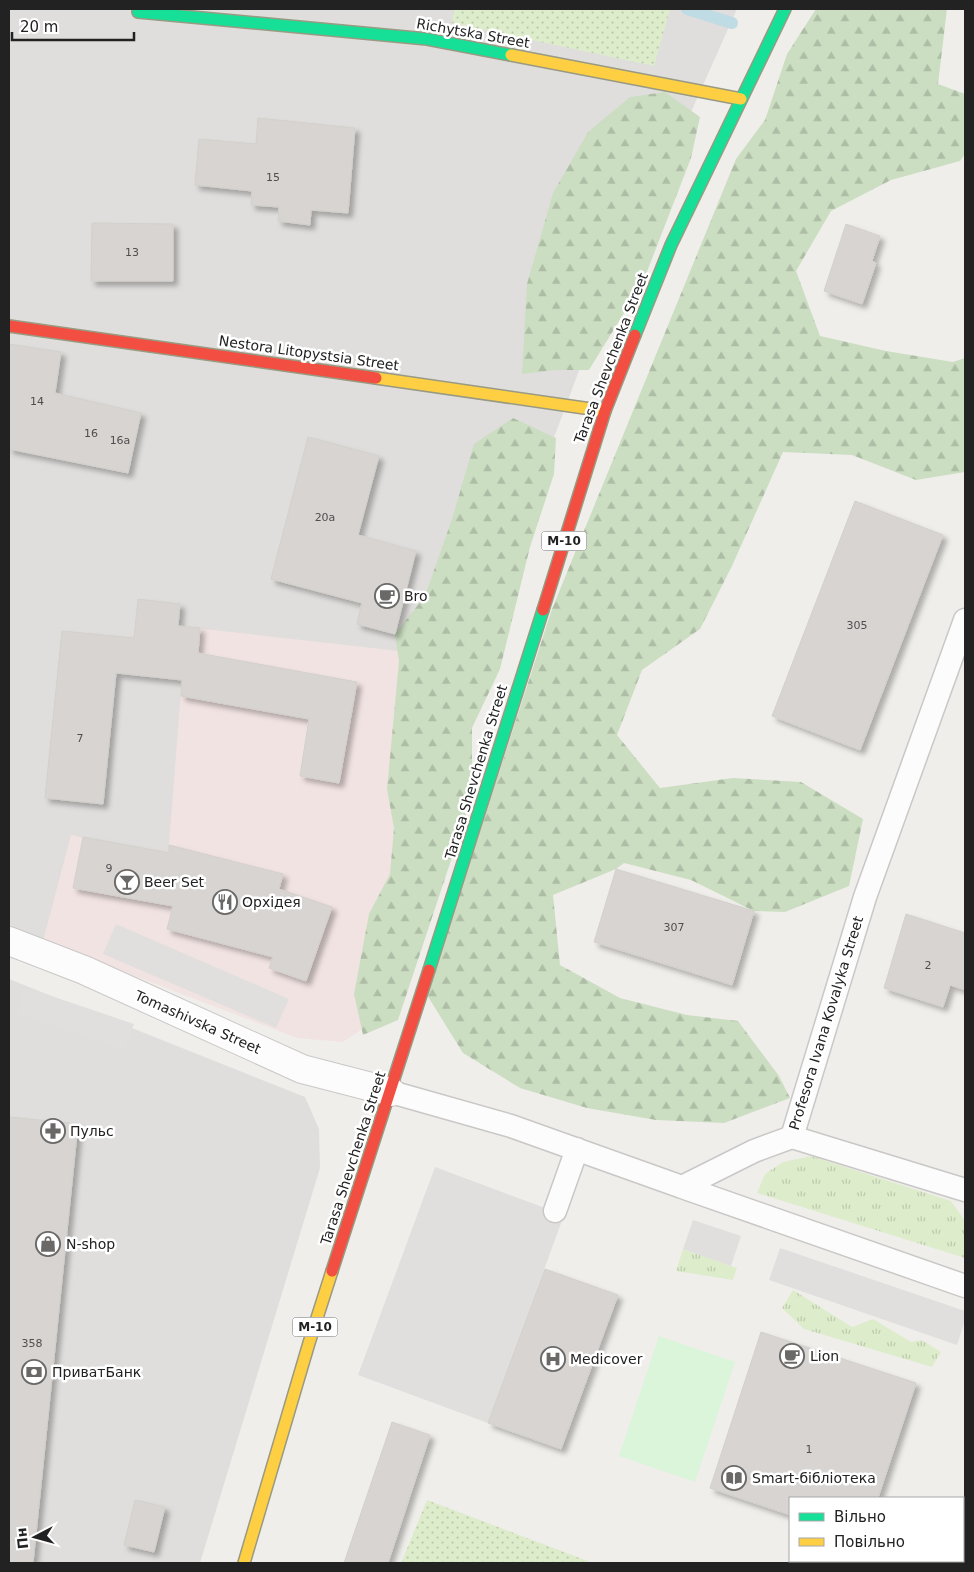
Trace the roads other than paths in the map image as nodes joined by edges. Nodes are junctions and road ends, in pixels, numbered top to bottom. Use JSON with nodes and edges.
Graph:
{"nodes":[{"id":1,"x":785,"y":9,"type":"edge"},
{"id":2,"x":138,"y":12,"type":"dead end"},
{"id":3,"x":740,"y":99,"type":"junction"},
{"id":4,"x":9,"y":326,"type":"edge"},
{"id":5,"x":605,"y":411,"type":"junction"},
{"id":6,"x":965,"y":620,"type":"edge"},
{"id":7,"x":9,"y":941,"type":"edge"},
{"id":8,"x":391,"y":1092,"type":"junction"},
{"id":9,"x":792,"y":1136,"type":"junction"},
{"id":10,"x":577,"y":1149,"type":"junction"},
{"id":11,"x":682,"y":1187,"type":"junction"},
{"id":12,"x":965,"y":1190,"type":"edge"},
{"id":13,"x":555,"y":1211,"type":"dead end"},
{"id":14,"x":965,"y":1286,"type":"edge"},
{"id":15,"x":244,"y":1563,"type":"edge"}],
"edges":[{"from":1,"to":3,"type":"main road","name":"Tarasa Shevchenka Street","number":"М-10"},
{"from":2,"to":3,"type":"main road","name":"Richytska Street"},
{"from":3,"to":5,"type":"main road","name":"Tarasa Shevchenka Street","number":"М-10"},
{"from":4,"to":5,"type":"main road","name":"Nestora Litopystsia Street"},
{"from":5,"to":8,"type":"main road","name":"Tarasa Shevchenka Street","number":"М-10"},
{"from":6,"to":9,"type":"lane","name":"Profesora Ivana Kovalyka Street"},
{"from":7,"to":8,"type":"street","name":"Tomashivska Street"},
{"from":8,"to":10,"type":"lane"},
{"from":8,"to":15,"type":"main road","name":"Tarasa Shevchenka Street","number":"М-10"},
{"from":9,"to":11,"type":"lane","name":"Profesora Ivana Kovalyka Street"},
{"from":9,"to":12,"type":"lane"},
{"from":10,"to":11,"type":"lane"},
{"from":10,"to":13,"type":"lane"},
{"from":11,"to":14,"type":"lane"}]}
